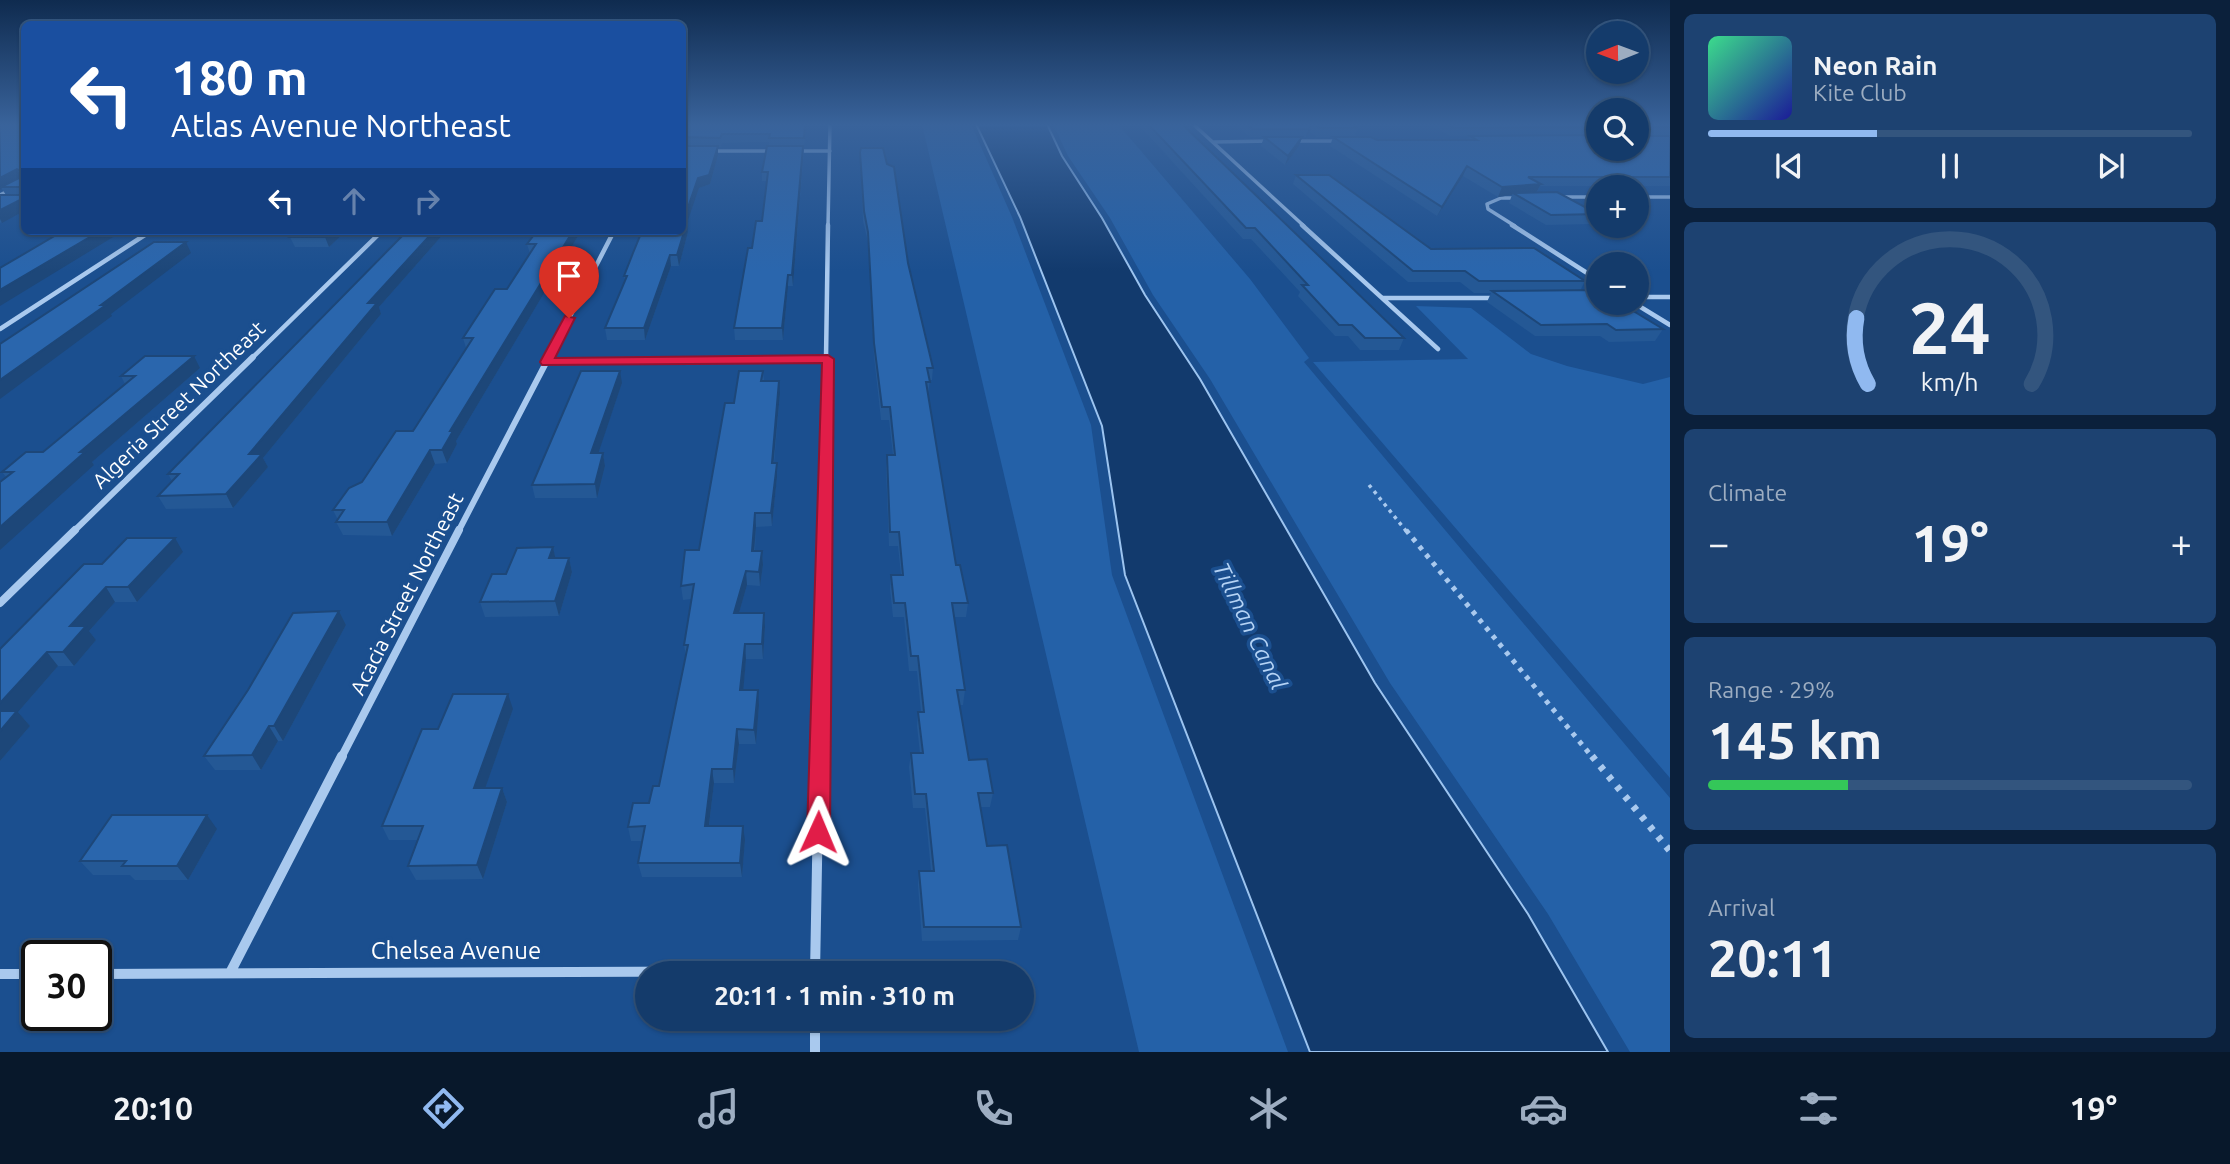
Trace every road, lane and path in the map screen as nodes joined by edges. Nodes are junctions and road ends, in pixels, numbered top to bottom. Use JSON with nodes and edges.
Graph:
{"nodes":[{"id":1,"x":830,"y":173,"type":"edge"},
{"id":2,"x":1247,"y":173,"type":"edge"},
{"id":3,"x":21,"y":184,"type":"edge"},
{"id":4,"x":0,"y":195,"type":"edge"},
{"id":5,"x":1524,"y":197,"type":"edge"},
{"id":6,"x":1548,"y":197,"type":"edge"},
{"id":7,"x":1586,"y":197,"type":"edge"},
{"id":8,"x":1649,"y":197,"type":"edge"},
{"id":9,"x":1670,"y":197,"type":"edge"},
{"id":10,"x":145,"y":235,"type":"edge"},
{"id":11,"x":378,"y":235,"type":"edge"},
{"id":12,"x":612,"y":235,"type":"edge"},
{"id":13,"x":1586,"y":272,"type":"edge"},
{"id":14,"x":1649,"y":297,"type":"edge"},
{"id":15,"x":1670,"y":297,"type":"edge"},
{"id":16,"x":1382,"y":298,"type":"junction"},
{"id":17,"x":1504,"y":298,"type":"edge"},
{"id":18,"x":1649,"y":313,"type":"edge"},
{"id":19,"x":1670,"y":326,"type":"edge"},
{"id":20,"x":0,"y":329,"type":"edge"},
{"id":21,"x":1438,"y":349,"type":"dead end"},
{"id":22,"x":828,"y":359,"type":"junction"},
{"id":23,"x":547,"y":362,"type":"junction"},
{"id":24,"x":1369,"y":485,"type":"dead end"},
{"id":25,"x":0,"y":603,"type":"edge"},
{"id":26,"x":1670,"y":851,"type":"edge"},
{"id":27,"x":815,"y":961,"type":"edge"},
{"id":28,"x":635,"y":972,"type":"edge"},
{"id":29,"x":230,"y":973,"type":"junction"},
{"id":30,"x":0,"y":974,"type":"edge"},
{"id":31,"x":21,"y":974,"type":"edge"},
{"id":32,"x":112,"y":974,"type":"edge"},
{"id":33,"x":815,"y":1031,"type":"edge"},
{"id":34,"x":815,"y":1052,"type":"edge"}],
"edges":[{"from":1,"to":22,"type":"street"},
{"from":2,"to":16,"type":"street"},
{"from":3,"to":4,"type":"street"},
{"from":5,"to":13,"type":"street"},
{"from":6,"to":7,"type":"street"},
{"from":8,"to":9,"type":"street"},
{"from":10,"to":20,"type":"street"},
{"from":11,"to":25,"type":"street","name":"Algeria Street Northeast"},
{"from":12,"to":23,"type":"street","name":"Acacia Street Northeast"},
{"from":14,"to":15,"type":"street"},
{"from":16,"to":17,"type":"street"},
{"from":16,"to":21,"type":"street"},
{"from":18,"to":19,"type":"street"},
{"from":22,"to":23,"type":"street"},
{"from":22,"to":27,"type":"street"},
{"from":23,"to":29,"type":"street","name":"Acacia Street Northeast"},
{"from":24,"to":26,"type":"path"},
{"from":28,"to":29,"type":"street","name":"Chelsea Avenue"},
{"from":29,"to":32,"type":"street","name":"Chelsea Avenue"},
{"from":30,"to":31,"type":"street"},
{"from":33,"to":34,"type":"street"}]}
